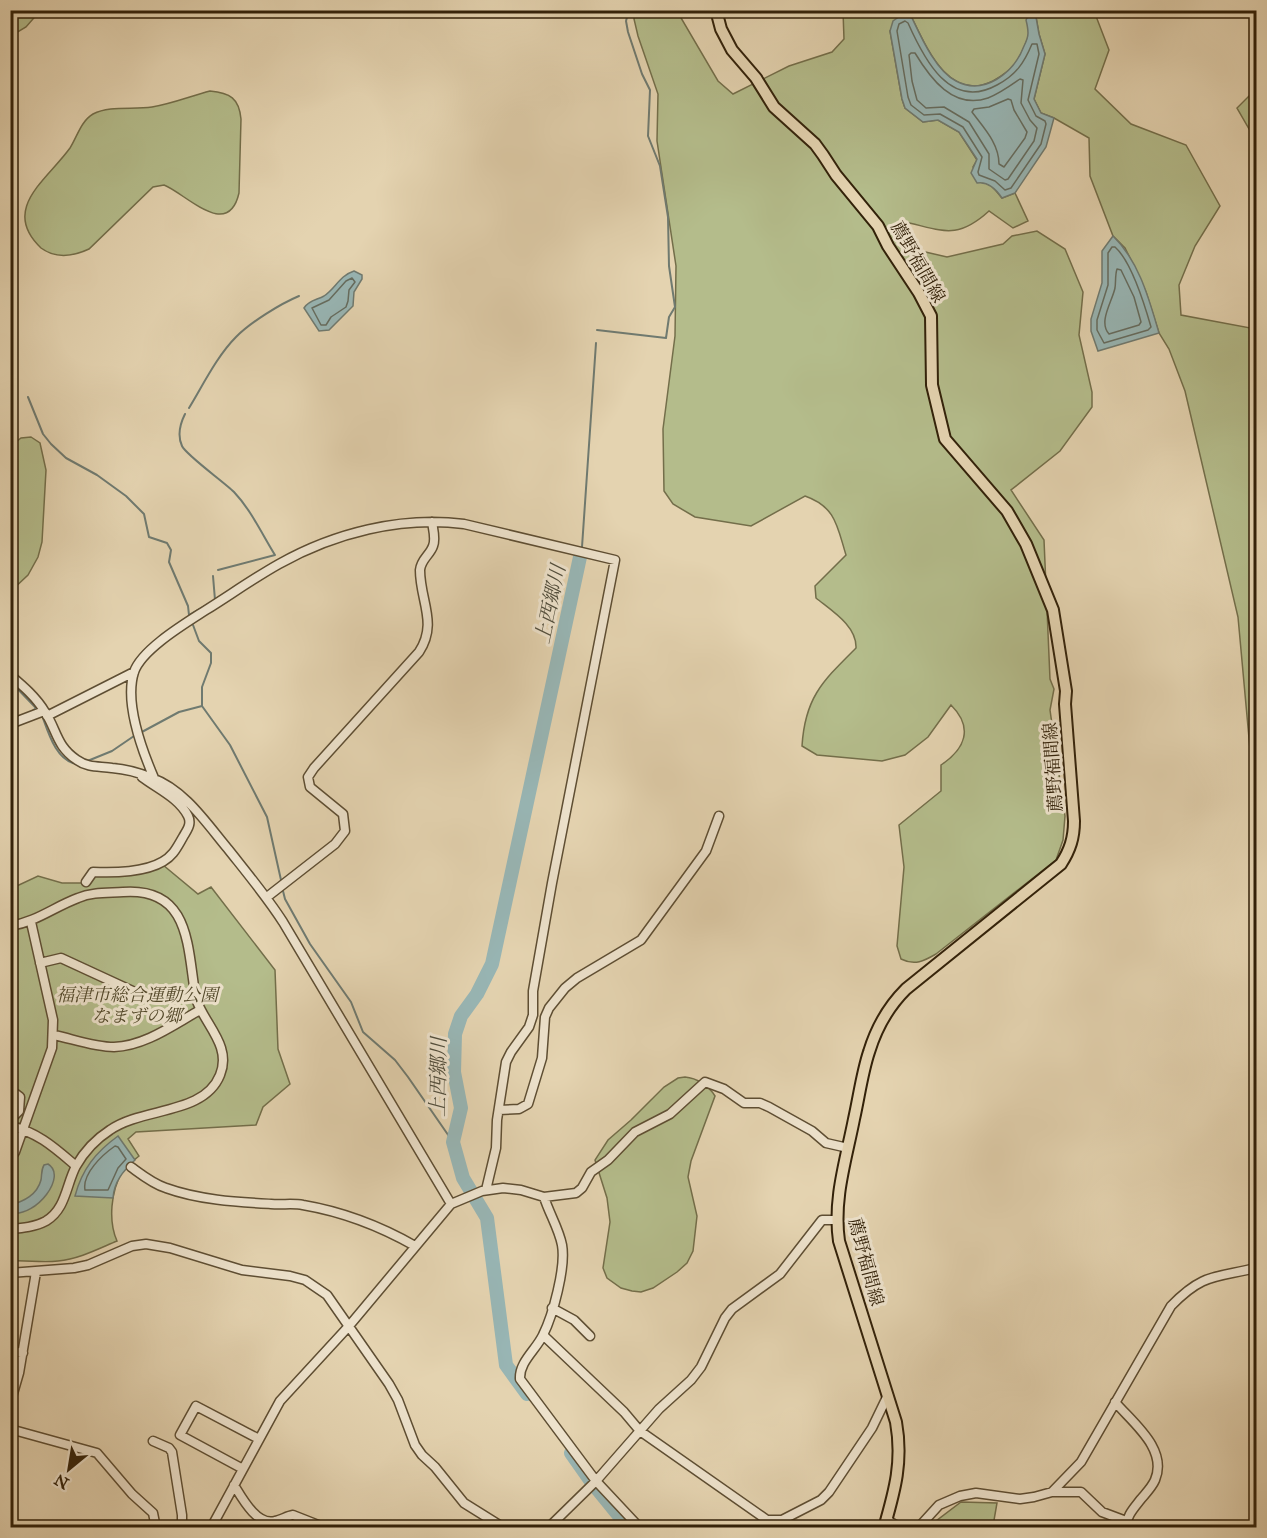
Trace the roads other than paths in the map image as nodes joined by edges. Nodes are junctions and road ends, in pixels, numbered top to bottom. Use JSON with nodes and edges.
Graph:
{"nodes":[{"id":1,"x":716,"y":10,"type":"edge"},
{"id":2,"x":432,"y":522,"type":"junction"},
{"id":3,"x":134,"y":672,"type":"junction"},
{"id":4,"x":10,"y":675,"type":"edge"},
{"id":5,"x":46,"y":714,"type":"junction"},
{"id":6,"x":10,"y":724,"type":"edge"},
{"id":7,"x":137,"y":774,"type":"junction"},
{"id":8,"x":154,"y":778,"type":"junction"},
{"id":9,"x":719,"y":816,"type":"dead end"},
{"id":10,"x":87,"y":882,"type":"dead end"},
{"id":11,"x":267,"y":897,"type":"junction"},
{"id":12,"x":31,"y":921,"type":"junction"},
{"id":13,"x":10,"y":926,"type":"edge"},
{"id":14,"x":40,"y":963,"type":"junction"},
{"id":15,"x":139,"y":994,"type":"dead end"},
{"id":16,"x":200,"y":1010,"type":"junction"},
{"id":17,"x":54,"y":1035,"type":"junction"},
{"id":18,"x":10,"y":1095,"type":"edge"},
{"id":19,"x":499,"y":1110,"type":"junction"},
{"id":20,"x":10,"y":1120,"type":"edge"},
{"id":21,"x":10,"y":1126,"type":"edge"},
{"id":22,"x":23,"y":1129,"type":"junction"},
{"id":23,"x":848,"y":1148,"type":"junction"},
{"id":24,"x":10,"y":1159,"type":"edge"},
{"id":25,"x":76,"y":1166,"type":"junction"},
{"id":26,"x":131,"y":1167,"type":"dead end"},
{"id":27,"x":484,"y":1190,"type":"junction"},
{"id":28,"x":544,"y":1197,"type":"junction"},
{"id":29,"x":451,"y":1204,"type":"junction"},
{"id":30,"x":836,"y":1220,"type":"junction"},
{"id":31,"x":10,"y":1229,"type":"edge"},
{"id":32,"x":415,"y":1246,"type":"junction"},
{"id":33,"x":1257,"y":1268,"type":"edge"},
{"id":34,"x":36,"y":1272,"type":"junction"},
{"id":35,"x":10,"y":1273,"type":"edge"},
{"id":36,"x":552,"y":1308,"type":"junction"},
{"id":37,"x":349,"y":1326,"type":"junction"},
{"id":38,"x":543,"y":1335,"type":"junction"},
{"id":39,"x":590,"y":1336,"type":"dead end"},
{"id":40,"x":10,"y":1351,"type":"edge"},
{"id":41,"x":22,"y":1353,"type":"junction"},
{"id":42,"x":888,"y":1395,"type":"junction"},
{"id":43,"x":1115,"y":1402,"type":"junction"},
{"id":44,"x":10,"y":1404,"type":"edge"},
{"id":45,"x":10,"y":1429,"type":"edge"},
{"id":46,"x":640,"y":1431,"type":"junction"},
{"id":47,"x":259,"y":1438,"type":"junction"},
{"id":48,"x":153,"y":1441,"type":"dead end"},
{"id":49,"x":243,"y":1469,"type":"junction"},
{"id":50,"x":597,"y":1481,"type":"junction"},
{"id":51,"x":234,"y":1485,"type":"junction"},
{"id":52,"x":1052,"y":1492,"type":"junction"},
{"id":53,"x":886,"y":1523,"type":"edge"},
{"id":54,"x":781,"y":1524,"type":"edge"},
{"id":55,"x":1126,"y":1524,"type":"edge"},
{"id":56,"x":156,"y":1527,"type":"edge"},
{"id":57,"x":182,"y":1527,"type":"edge"},
{"id":58,"x":211,"y":1527,"type":"edge"},
{"id":59,"x":326,"y":1527,"type":"edge"},
{"id":60,"x":504,"y":1527,"type":"edge"},
{"id":61,"x":548,"y":1527,"type":"edge"},
{"id":62,"x":640,"y":1527,"type":"edge"},
{"id":63,"x":901,"y":1527,"type":"edge"},
{"id":64,"x":918,"y":1527,"type":"edge"}],
"edges":[{"from":1,"to":23,"type":"main road","name":"薦野福間線"},
{"from":2,"to":3,"type":"street"},
{"from":2,"to":11,"type":"street"},
{"from":2,"to":19,"type":"street"},
{"from":3,"to":5,"type":"street"},
{"from":3,"to":8,"type":"street"},
{"from":4,"to":5,"type":"street"},
{"from":5,"to":6,"type":"street"},
{"from":5,"to":7,"type":"street"},
{"from":7,"to":8,"type":"street"},
{"from":7,"to":10,"type":"street"},
{"from":8,"to":11,"type":"street"},
{"from":9,"to":19,"type":"street"},
{"from":11,"to":29,"type":"street"},
{"from":12,"to":13,"type":"street"},
{"from":12,"to":14,"type":"street"},
{"from":12,"to":16,"type":"street"},
{"from":14,"to":15,"type":"street"},
{"from":14,"to":17,"type":"street"},
{"from":16,"to":17,"type":"street"},
{"from":16,"to":25,"type":"street"},
{"from":17,"to":22,"type":"street"},
{"from":18,"to":20,"type":"street"},
{"from":19,"to":27,"type":"street"},
{"from":21,"to":22,"type":"street"},
{"from":22,"to":24,"type":"street"},
{"from":22,"to":25,"type":"street"},
{"from":23,"to":28,"type":"street"},
{"from":23,"to":30,"type":"main road","name":"薦野福間線"},
{"from":25,"to":31,"type":"street"},
{"from":26,"to":32,"type":"street"},
{"from":27,"to":28,"type":"street"},
{"from":27,"to":29,"type":"street"},
{"from":28,"to":36,"type":"street"},
{"from":29,"to":32,"type":"street"},
{"from":30,"to":42,"type":"main road","name":"薦野福間線"},
{"from":30,"to":46,"type":"street"},
{"from":32,"to":37,"type":"street"},
{"from":33,"to":43,"type":"street"},
{"from":34,"to":35,"type":"street"},
{"from":34,"to":37,"type":"street"},
{"from":34,"to":41,"type":"street"},
{"from":36,"to":38,"type":"street"},
{"from":36,"to":39,"type":"street"},
{"from":37,"to":47,"type":"street"},
{"from":37,"to":60,"type":"street"},
{"from":38,"to":46,"type":"street"},
{"from":38,"to":50,"type":"street"},
{"from":40,"to":41,"type":"street"},
{"from":41,"to":44,"type":"street"},
{"from":42,"to":53,"type":"main road","name":"薦野福間線"},
{"from":42,"to":54,"type":"street"},
{"from":43,"to":52,"type":"street"},
{"from":43,"to":55,"type":"street"},
{"from":45,"to":56,"type":"street"},
{"from":46,"to":50,"type":"street"},
{"from":46,"to":54,"type":"street"},
{"from":47,"to":49,"type":"street"},
{"from":47,"to":49,"type":"street"},
{"from":48,"to":57,"type":"street"},
{"from":49,"to":51,"type":"street"},
{"from":50,"to":61,"type":"street"},
{"from":50,"to":62,"type":"street"},
{"from":51,"to":58,"type":"street"},
{"from":51,"to":59,"type":"street"},
{"from":52,"to":55,"type":"street"},
{"from":52,"to":64,"type":"street"},
{"from":53,"to":63,"type":"street"}]}
